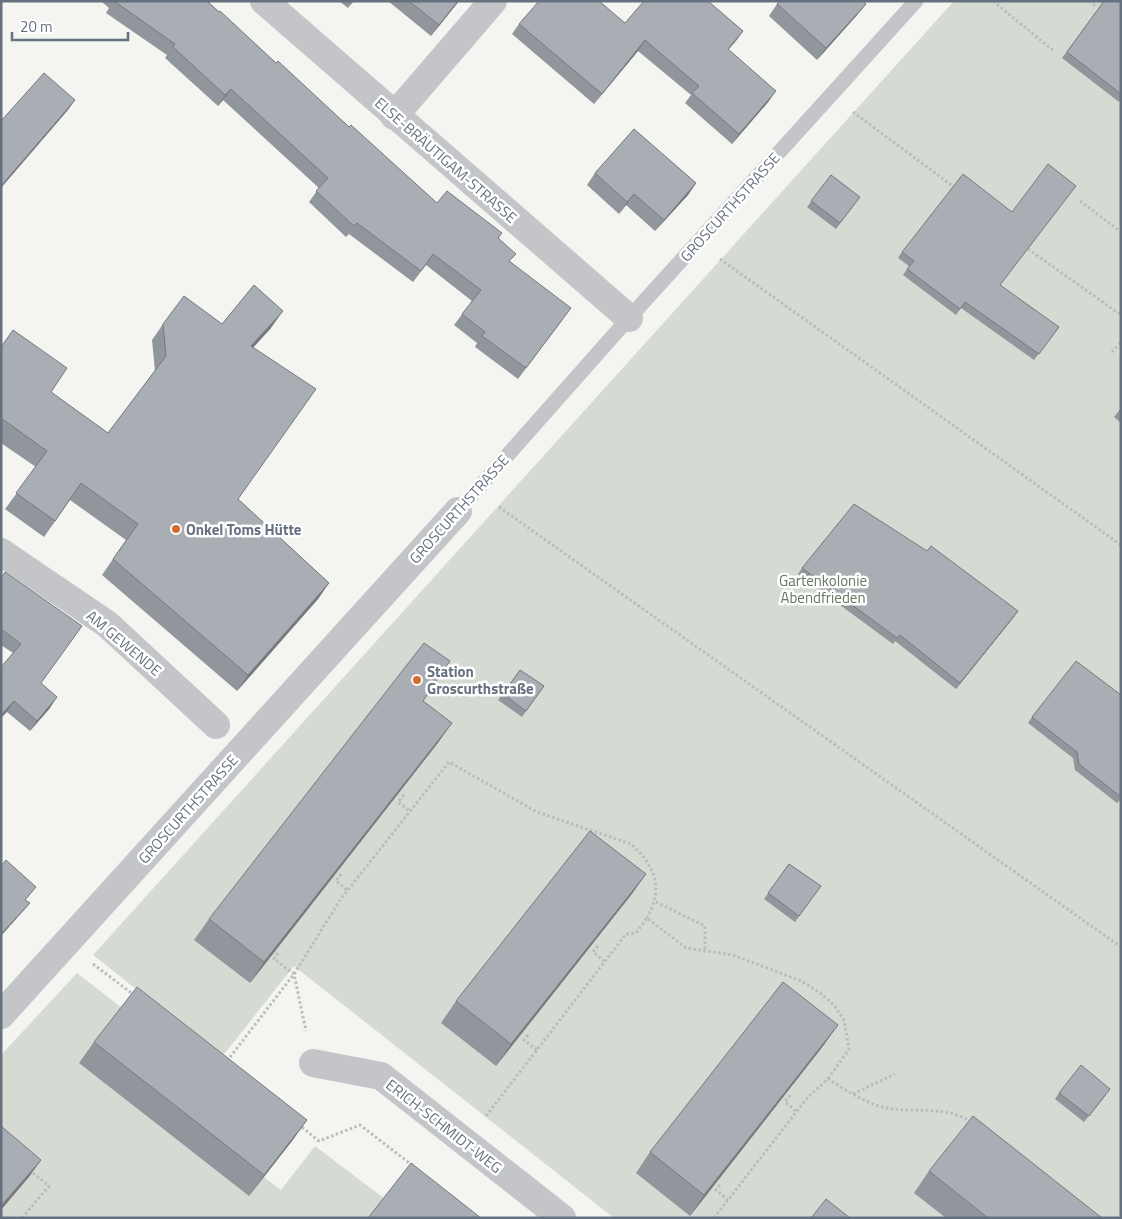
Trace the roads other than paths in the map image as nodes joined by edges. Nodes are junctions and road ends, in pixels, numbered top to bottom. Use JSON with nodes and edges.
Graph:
{"nodes":[{"id":1,"x":264,"y":1,"type":"edge"},
{"id":2,"x":493,"y":1,"type":"edge"},
{"id":3,"x":916,"y":1,"type":"edge"},
{"id":4,"x":394,"y":116,"type":"junction"},
{"id":5,"x":629,"y":318,"type":"junction"},
{"id":6,"x":458,"y":511,"type":"joint"},
{"id":7,"x":1,"y":552,"type":"edge"},
{"id":8,"x":216,"y":725,"type":"dead end"},
{"id":9,"x":1,"y":1015,"type":"edge"},
{"id":10,"x":313,"y":1063,"type":"road end"},
{"id":11,"x":562,"y":1218,"type":"edge"}],
"edges":[{"from":1,"to":4,"type":"street","name":"ELSE-BRÄUTIGAM-STRASSE"},
{"from":2,"to":4,"type":"street"},
{"from":3,"to":5,"type":"lane","name":"GROSCURTHSTRASSE"},
{"from":4,"to":5,"type":"street","name":"ELSE-BRÄUTIGAM-STRASSE"},
{"from":5,"to":6,"type":"lane","name":"GROSCURTHSTRASSE"},
{"from":6,"to":9,"type":"street","name":"GROSCURTHSTRASSE"},
{"from":7,"to":8,"type":"street","name":"AM GEWENDE"},
{"from":10,"to":11,"type":"street","name":"ERICH-SCHMIDT-WEG"}]}
